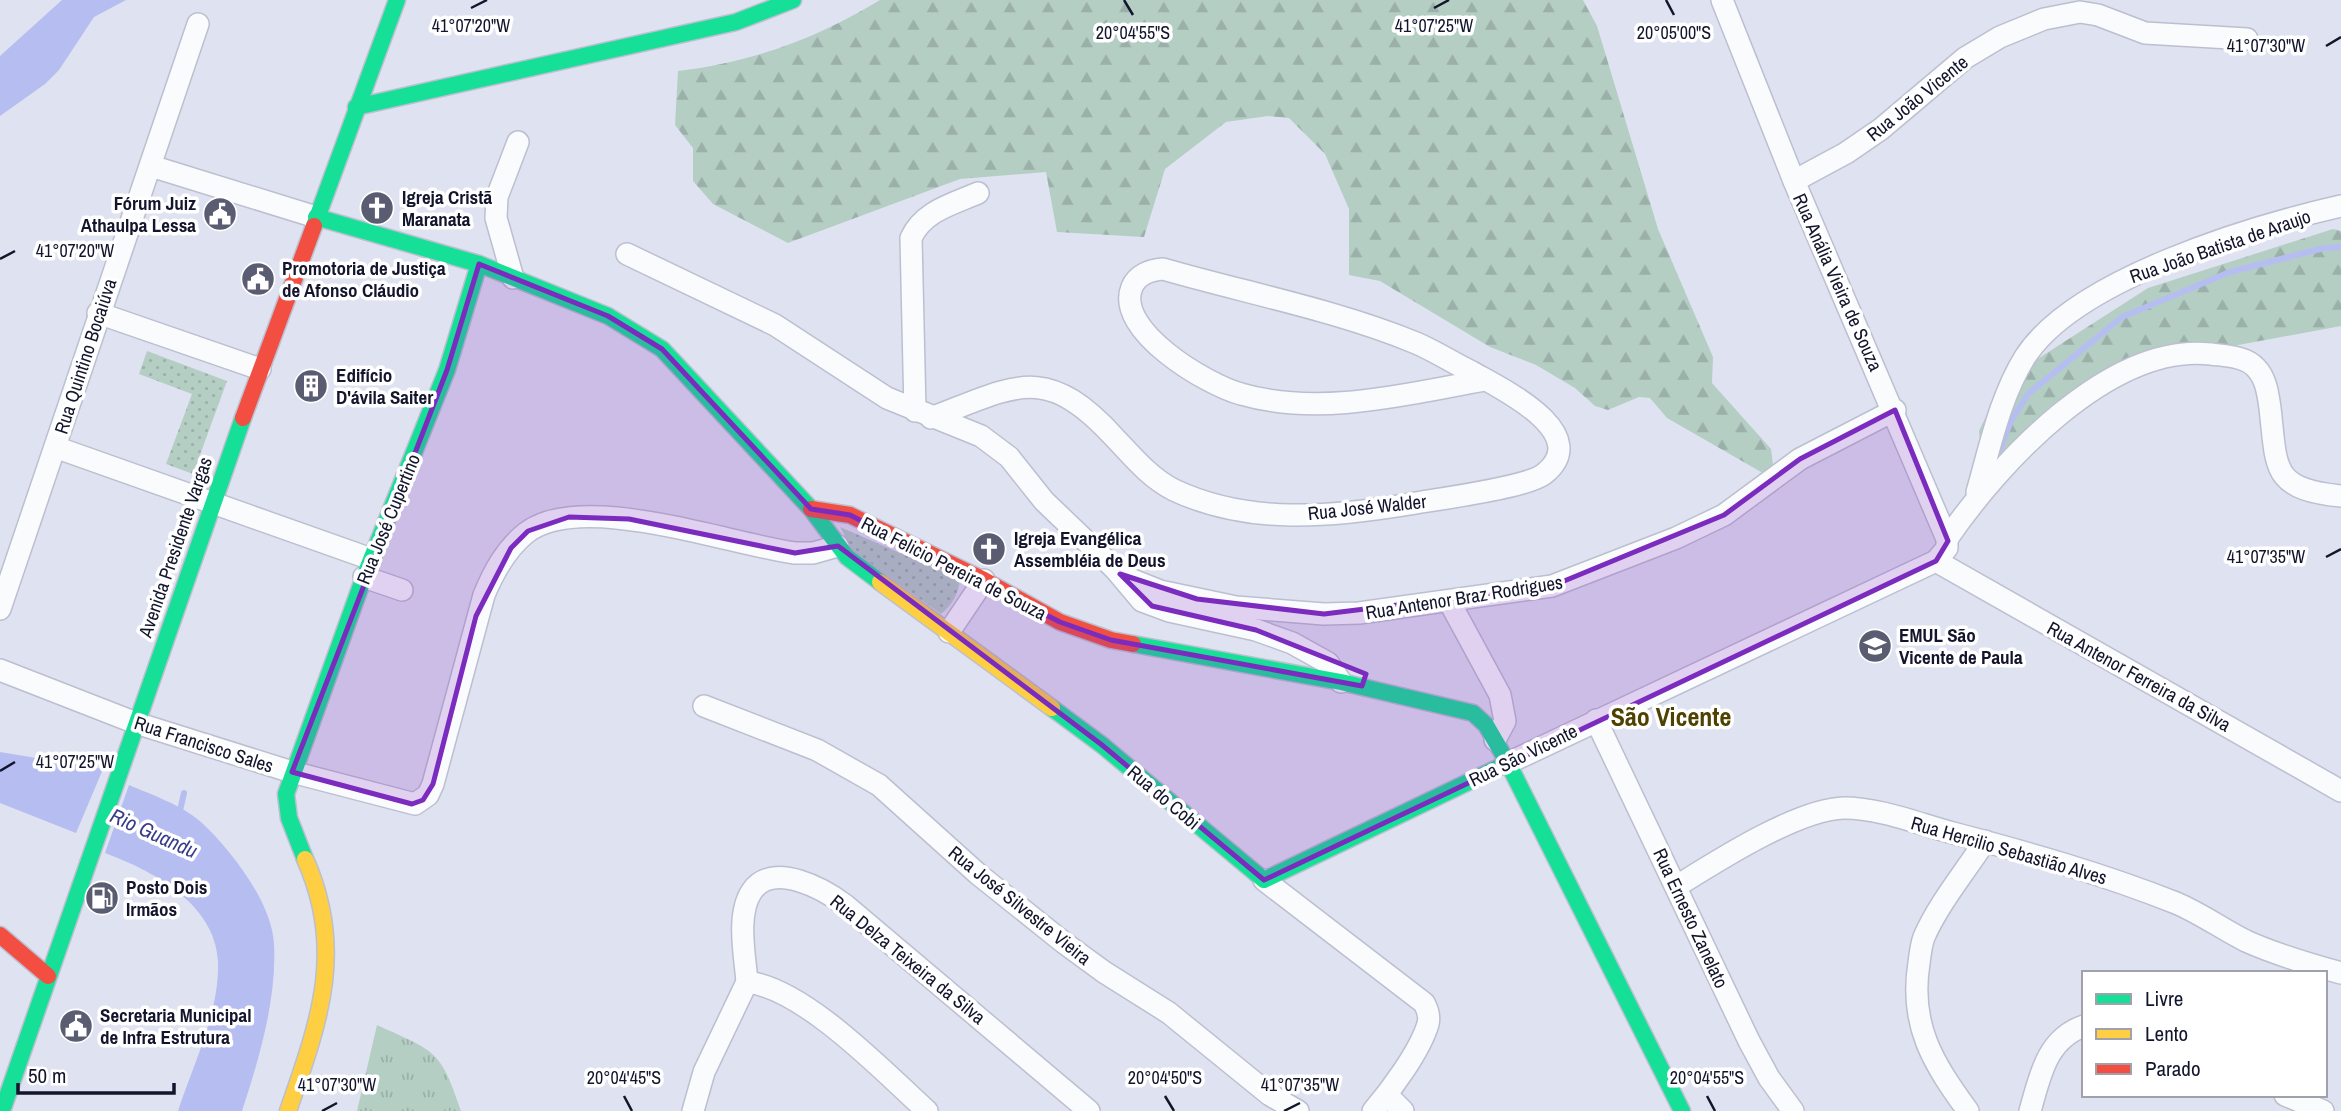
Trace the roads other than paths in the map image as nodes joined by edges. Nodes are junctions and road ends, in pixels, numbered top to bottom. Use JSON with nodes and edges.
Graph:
{"nodes":[{"id":1,"x":397,"y":0,"type":"edge"},
{"id":2,"x":793,"y":0,"type":"edge"},
{"id":3,"x":1722,"y":0,"type":"edge"},
{"id":4,"x":198,"y":24,"type":"dead end"},
{"id":5,"x":2247,"y":39,"type":"dead end"},
{"id":6,"x":356,"y":107,"type":"junction"},
{"id":7,"x":518,"y":142,"type":"dead end"},
{"id":8,"x":151,"y":166,"type":"junction"},
{"id":9,"x":1794,"y":181,"type":"junction"},
{"id":10,"x":978,"y":193,"type":"dead end"},
{"id":11,"x":2341,"y":206,"type":"edge"},
{"id":12,"x":316,"y":217,"type":"junction"},
{"id":13,"x":628,"y":254,"type":"dead end"},
{"id":14,"x":479,"y":264,"type":"junction"},
{"id":15,"x":513,"y":278,"type":"junction"},
{"id":16,"x":99,"y":313,"type":"junction"},
{"id":17,"x":260,"y":369,"type":"junction"},
{"id":18,"x":1485,"y":380,"type":"junction"},
{"id":19,"x":1895,"y":410,"type":"junction"},
{"id":20,"x":923,"y":415,"type":"junction"},
{"id":21,"x":55,"y":447,"type":"junction"},
{"id":22,"x":2341,"y":496,"type":"edge"},
{"id":23,"x":1975,"y":498,"type":"junction"},
{"id":24,"x":212,"y":503,"type":"junction"},
{"id":25,"x":811,"y":509,"type":"junction"},
{"id":26,"x":1947,"y":539,"type":"junction"},
{"id":27,"x":838,"y":546,"type":"junction"},
{"id":28,"x":1936,"y":561,"type":"junction"},
{"id":29,"x":368,"y":568,"type":"junction"},
{"id":30,"x":1121,"y":575,"type":"junction"},
{"id":31,"x":984,"y":580,"type":"junction"},
{"id":32,"x":402,"y":590,"type":"dead end"},
{"id":33,"x":1449,"y":601,"type":"junction"},
{"id":34,"x":0,"y":609,"type":"edge"},
{"id":35,"x":949,"y":632,"type":"junction"},
{"id":36,"x":0,"y":670,"type":"edge"},
{"id":37,"x":1341,"y":682,"type":"junction"},
{"id":38,"x":704,"y":706,"type":"dead end"},
{"id":39,"x":1595,"y":720,"type":"junction"},
{"id":40,"x":136,"y":723,"type":"junction"},
{"id":41,"x":1496,"y":740,"type":"junction"},
{"id":42,"x":1508,"y":763,"type":"junction"},
{"id":43,"x":292,"y":772,"type":"junction"},
{"id":44,"x":2341,"y":791,"type":"edge"},
{"id":45,"x":1985,"y":841,"type":"junction"},
{"id":46,"x":1264,"y":880,"type":"junction"},
{"id":47,"x":1677,"y":886,"type":"junction"},
{"id":48,"x":0,"y":934,"type":"edge"},
{"id":49,"x":2341,"y":973,"type":"edge"},
{"id":50,"x":48,"y":976,"type":"junction"},
{"id":51,"x":747,"y":982,"type":"junction"},
{"id":52,"x":2082,"y":1027,"type":"edge"},
{"id":53,"x":2289,"y":1097,"type":"edge"},
{"id":54,"x":1380,"y":1103,"type":"edge"},
{"id":55,"x":693,"y":1108,"type":"edge"},
{"id":56,"x":2,"y":1111,"type":"edge"},
{"id":57,"x":288,"y":1111,"type":"edge"},
{"id":58,"x":926,"y":1111,"type":"edge"},
{"id":59,"x":1089,"y":1111,"type":"edge"},
{"id":60,"x":1298,"y":1111,"type":"edge"},
{"id":61,"x":1403,"y":1111,"type":"edge"},
{"id":62,"x":1682,"y":1111,"type":"edge"},
{"id":63,"x":1793,"y":1111,"type":"edge"},
{"id":64,"x":1968,"y":1111,"type":"edge"},
{"id":65,"x":2030,"y":1111,"type":"edge"},
{"id":66,"x":2323,"y":1111,"type":"edge"}],
"edges":[{"from":1,"to":6,"type":"main road","name":"Avenida Presidente Vargas"},
{"from":2,"to":6,"type":"main road"},
{"from":3,"to":9,"type":"street","name":"Rua Anália Vieira de Souza"},
{"from":4,"to":8,"type":"street","name":"Rua Quintino Bocaiúva"},
{"from":5,"to":9,"type":"street","name":"Rua João Vicente"},
{"from":6,"to":12,"type":"main road","name":"Avenida Presidente Vargas"},
{"from":7,"to":15,"type":"street"},
{"from":8,"to":12,"type":"street"},
{"from":8,"to":16,"type":"street","name":"Rua Quintino Bocaiúva"},
{"from":9,"to":19,"type":"street","name":"Rua Anália Vieira de Souza"},
{"from":10,"to":20,"type":"street"},
{"from":11,"to":23,"type":"street","name":"Rua João Batista de Araujo"},
{"from":12,"to":14,"type":"main road"},
{"from":12,"to":17,"type":"main road","name":"Avenida Presidente Vargas"},
{"from":13,"to":20,"type":"street"},
{"from":14,"to":15,"type":"main road"},
{"from":14,"to":29,"type":"main road","name":"Rua José Cupertino"},
{"from":15,"to":25,"type":"main road"},
{"from":16,"to":17,"type":"street"},
{"from":16,"to":21,"type":"street","name":"Rua Quintino Bocaiúva"},
{"from":17,"to":24,"type":"main road","name":"Avenida Presidente Vargas"},
{"from":18,"to":18,"type":"street","name":"Rua José Walder"},
{"from":18,"to":20,"type":"street","name":"Rua José Walder"},
{"from":19,"to":26,"type":"street","name":"Rua Anália Vieira de Souza"},
{"from":19,"to":33,"type":"street","name":"Rua Antenor Braz Rodrigues"},
{"from":20,"to":30,"type":"street"},
{"from":21,"to":24,"type":"street"},
{"from":21,"to":34,"type":"street","name":"Rua Quintino Bocaiúva"},
{"from":22,"to":23,"type":"street"},
{"from":23,"to":26,"type":"street"},
{"from":24,"to":29,"type":"street"},
{"from":24,"to":40,"type":"main road","name":"Avenida Presidente Vargas"},
{"from":25,"to":27,"type":"main road","name":"Rua do Cobi"},
{"from":25,"to":31,"type":"main road","name":"Rua Felicio Pereira de Souza"},
{"from":26,"to":28,"type":"street"},
{"from":27,"to":35,"type":"main road","name":"Rua do Cobi"},
{"from":27,"to":43,"type":"street","name":"Rua Francisco Sales"},
{"from":28,"to":39,"type":"street","name":"Rua São Vicente"},
{"from":28,"to":44,"type":"street","name":"Rua Antenor Ferreira da Silva"},
{"from":29,"to":32,"type":"street"},
{"from":29,"to":43,"type":"main road","name":"Rua José Cupertino"},
{"from":30,"to":33,"type":"street","name":"Rua Antenor Braz Rodrigues"},
{"from":30,"to":37,"type":"street"},
{"from":31,"to":35,"type":"street"},
{"from":31,"to":37,"type":"main road","name":"Rua Felicio Pereira de Souza"},
{"from":33,"to":41,"type":"street"},
{"from":35,"to":46,"type":"main road","name":"Rua do Cobi"},
{"from":36,"to":40,"type":"street","name":"Rua Francisco Sales"},
{"from":37,"to":41,"type":"main road","name":"Rua Felicio Pereira de Souza"},
{"from":38,"to":60,"type":"street","name":"Rua José Silvestre Vieira"},
{"from":39,"to":42,"type":"street","name":"Rua São Vicente"},
{"from":39,"to":47,"type":"street","name":"Rua Ernesto Zanelato"},
{"from":40,"to":43,"type":"street","name":"Rua Francisco Sales"},
{"from":40,"to":50,"type":"main road","name":"Avenida Presidente Vargas"},
{"from":41,"to":42,"type":"main road","name":"Rua Felicio Pereira de Souza"},
{"from":42,"to":46,"type":"main road","name":"Rua São Vicente"},
{"from":42,"to":62,"type":"main road","name":"Rua Felicio Pereira de Souza"},
{"from":43,"to":57,"type":"main road","name":"Rua José Cupertino"},
{"from":45,"to":47,"type":"street","name":"Rua Hercilio Sebastião Alves"},
{"from":45,"to":49,"type":"street","name":"Rua Hercilio Sebastião Alves"},
{"from":45,"to":64,"type":"street"},
{"from":46,"to":54,"type":"street","name":"Rua do Cobi"},
{"from":47,"to":63,"type":"street","name":"Rua Ernesto Zanelato"},
{"from":48,"to":50,"type":"main road"},
{"from":50,"to":56,"type":"main road","name":"Avenida Presidente Vargas"},
{"from":51,"to":55,"type":"street"},
{"from":51,"to":58,"type":"street"},
{"from":51,"to":59,"type":"street","name":"Rua Delza Teixeira da Silva"},
{"from":52,"to":65,"type":"street"},
{"from":53,"to":66,"type":"street"},
{"from":54,"to":61,"type":"street"}]}
